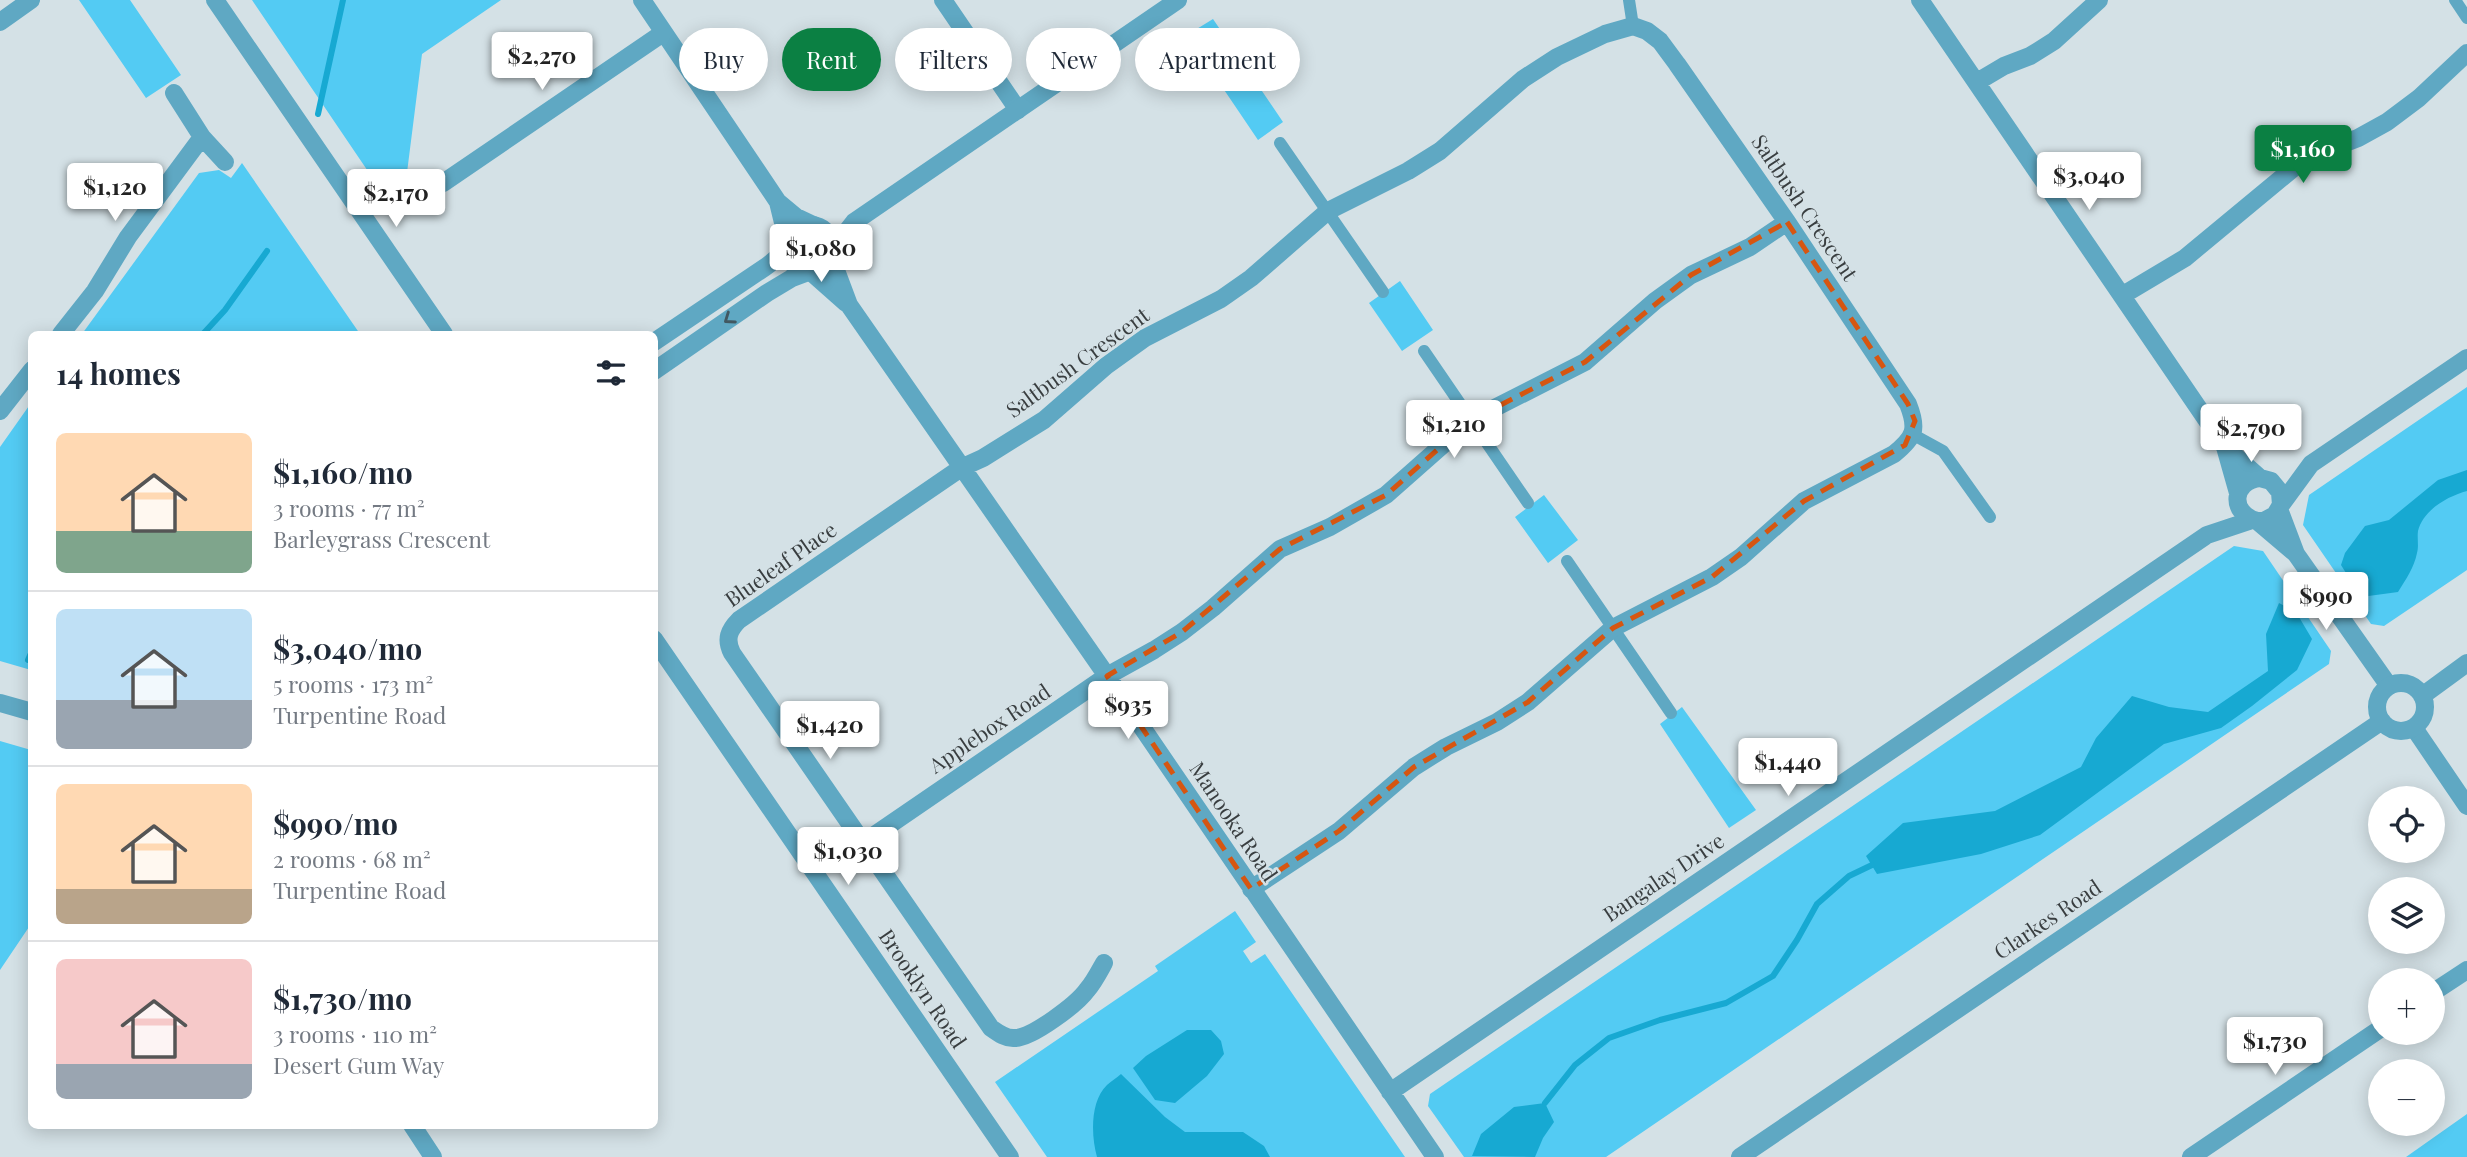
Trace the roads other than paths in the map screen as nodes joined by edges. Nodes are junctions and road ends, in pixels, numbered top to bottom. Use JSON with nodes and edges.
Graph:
{"nodes":[{"id":1,"x":31,"y":0,"type":"edge"},
{"id":2,"x":215,"y":0,"type":"edge"},
{"id":3,"x":642,"y":0,"type":"edge"},
{"id":4,"x":943,"y":0,"type":"edge"},
{"id":5,"x":1178,"y":0,"type":"edge"},
{"id":6,"x":1629,"y":0,"type":"edge"},
{"id":7,"x":1920,"y":0,"type":"edge"},
{"id":8,"x":2099,"y":0,"type":"edge"},
{"id":9,"x":2455,"y":0,"type":"edge"},
{"id":10,"x":2467,"y":18,"type":"edge"},
{"id":11,"x":0,"y":22,"type":"edge"},
{"id":12,"x":1633,"y":26,"type":"junction"},
{"id":13,"x":663,"y":33,"type":"junction"},
{"id":14,"x":2467,"y":53,"type":"edge"},
{"id":15,"x":1977,"y":82,"type":"junction"},
{"id":16,"x":174,"y":93,"type":"dead end"},
{"id":17,"x":1018,"y":110,"type":"junction"},
{"id":18,"x":202,"y":137,"type":"junction"},
{"id":19,"x":1280,"y":143,"type":"dead end"},
{"id":20,"x":225,"y":162,"type":"dead end"},
{"id":21,"x":443,"y":183,"type":"dead end"},
{"id":22,"x":778,"y":202,"type":"junction"},
{"id":23,"x":1328,"y":211,"type":"junction"},
{"id":24,"x":854,"y":222,"type":"junction"},
{"id":25,"x":1787,"y":222,"type":"junction"},
{"id":26,"x":817,"y":226,"type":"junction"},
{"id":27,"x":787,"y":244,"type":"junction"},
{"id":28,"x":833,"y":251,"type":"junction"},
{"id":29,"x":809,"y":272,"type":"junction"},
{"id":30,"x":1383,"y":292,"type":"dead end"},
{"id":31,"x":2123,"y":295,"type":"junction"},
{"id":32,"x":849,"y":305,"type":"junction"},
{"id":33,"x":63,"y":331,"type":"edge"},
{"id":34,"x":442,"y":331,"type":"edge"},
{"id":35,"x":658,"y":339,"type":"edge"},
{"id":36,"x":1424,"y":351,"type":"dead end"},
{"id":37,"x":2467,"y":358,"type":"edge"},
{"id":38,"x":658,"y":368,"type":"edge"},
{"id":39,"x":28,"y":375,"type":"edge"},
{"id":40,"x":0,"y":411,"type":"edge"},
{"id":41,"x":1471,"y":420,"type":"junction"},
{"id":42,"x":1912,"y":433,"type":"junction"},
{"id":43,"x":2225,"y":447,"type":"junction"},
{"id":44,"x":2311,"y":464,"type":"junction"},
{"id":45,"x":961,"y":468,"type":"junction"},
{"id":46,"x":2263,"y":478,"type":"junction"},
{"id":47,"x":2238,"y":497,"type":"junction"},
{"id":48,"x":1528,"y":503,"type":"dead end"},
{"id":49,"x":2280,"y":507,"type":"junction"},
{"id":50,"x":1990,"y":517,"type":"dead end"},
{"id":51,"x":2254,"y":520,"type":"junction"},
{"id":52,"x":2207,"y":535,"type":"junction"},
{"id":53,"x":2296,"y":554,"type":"junction"},
{"id":54,"x":1567,"y":561,"type":"dead end"},
{"id":55,"x":1613,"y":628,"type":"junction"},
{"id":56,"x":658,"y":645,"type":"edge"},
{"id":57,"x":2467,"y":663,"type":"edge"},
{"id":58,"x":1107,"y":676,"type":"junction"},
{"id":59,"x":2389,"y":686,"type":"junction"},
{"id":60,"x":2423,"y":696,"type":"junction"},
{"id":61,"x":0,"y":703,"type":"edge"},
{"id":62,"x":28,"y":711,"type":"edge"},
{"id":63,"x":1671,"y":713,"type":"dead end"},
{"id":64,"x":2382,"y":721,"type":"junction"},
{"id":65,"x":2414,"y":728,"type":"junction"},
{"id":66,"x":2467,"y":806,"type":"edge"},
{"id":67,"x":863,"y":843,"type":"junction"},
{"id":68,"x":1251,"y":889,"type":"junction"},
{"id":69,"x":1104,"y":962,"type":"dead end"},
{"id":70,"x":2467,"y":970,"type":"edge"},
{"id":71,"x":2445,"y":984,"type":"edge"},
{"id":72,"x":2368,"y":1037,"type":"edge"},
{"id":73,"x":1390,"y":1092,"type":"junction"},
{"id":74,"x":415,"y":1129,"type":"edge"},
{"id":75,"x":432,"y":1155,"type":"edge"},
{"id":76,"x":1010,"y":1157,"type":"edge"},
{"id":77,"x":1435,"y":1157,"type":"edge"},
{"id":78,"x":1740,"y":1157,"type":"edge"},
{"id":79,"x":2191,"y":1157,"type":"edge"}],
"edges":[{"from":1,"to":11,"type":"street"},
{"from":2,"to":34,"type":"street"},
{"from":3,"to":13,"type":"street"},
{"from":4,"to":17,"type":"street"},
{"from":5,"to":17,"type":"street"},
{"from":6,"to":12,"type":"lane"},
{"from":7,"to":15,"type":"street"},
{"from":8,"to":15,"type":"street"},
{"from":9,"to":10,"type":"lane"},
{"from":12,"to":23,"type":"street","name":"Saltbush Crescent"},
{"from":12,"to":25,"type":"street","name":"Saltbush Crescent"},
{"from":13,"to":21,"type":"street"},
{"from":13,"to":22,"type":"street"},
{"from":14,"to":31,"type":"street"},
{"from":15,"to":31,"type":"street"},
{"from":16,"to":18,"type":"street"},
{"from":17,"to":24,"type":"street"},
{"from":18,"to":20,"type":"street"},
{"from":18,"to":33,"type":"street"},
{"from":19,"to":23,"type":"lane"},
{"from":22,"to":26,"type":"street"},
{"from":22,"to":27,"type":"street"},
{"from":23,"to":30,"type":"lane"},
{"from":23,"to":45,"type":"street","name":"Saltbush Crescent"},
{"from":24,"to":26,"type":"street"},
{"from":24,"to":28,"type":"street"},
{"from":25,"to":41,"type":"street","name":"Applebox Road"},
{"from":25,"to":42,"type":"street","name":"Saltbush Crescent"},
{"from":26,"to":27,"type":"street"},
{"from":26,"to":28,"type":"street"},
{"from":27,"to":29,"type":"street"},
{"from":27,"to":35,"type":"street"},
{"from":28,"to":29,"type":"street"},
{"from":28,"to":32,"type":"street","name":"Manooka Road"},
{"from":29,"to":32,"type":"street","name":"Manooka Road"},
{"from":29,"to":38,"type":"street","one_way":true},
{"from":31,"to":43,"type":"street"},
{"from":32,"to":45,"type":"street","name":"Manooka Road"},
{"from":36,"to":41,"type":"lane"},
{"from":37,"to":44,"type":"street"},
{"from":39,"to":40,"type":"street"},
{"from":41,"to":48,"type":"lane"},
{"from":41,"to":58,"type":"street","name":"Applebox Road"},
{"from":42,"to":50,"type":"lane"},
{"from":42,"to":55,"type":"street"},
{"from":43,"to":46,"type":"street"},
{"from":43,"to":47,"type":"street"},
{"from":44,"to":46,"type":"street"},
{"from":44,"to":49,"type":"street"},
{"from":45,"to":58,"type":"street","name":"Manooka Road"},
{"from":45,"to":67,"type":"street","name":"Blueleaf Place"},
{"from":46,"to":47,"type":"street"},
{"from":46,"to":49,"type":"street"},
{"from":47,"to":51,"type":"street"},
{"from":47,"to":52,"type":"street","name":"Bangalay Drive"},
{"from":49,"to":51,"type":"street"},
{"from":49,"to":53,"type":"street"},
{"from":51,"to":52,"type":"street","name":"Bangalay Drive"},
{"from":51,"to":53,"type":"street"},
{"from":52,"to":73,"type":"street","name":"Bangalay Drive"},
{"from":53,"to":59,"type":"street"},
{"from":54,"to":55,"type":"lane"},
{"from":55,"to":63,"type":"lane"},
{"from":55,"to":68,"type":"street"},
{"from":56,"to":76,"type":"street","name":"Brooklyn Road"},
{"from":57,"to":60,"type":"street"},
{"from":58,"to":67,"type":"street","name":"Applebox Road"},
{"from":58,"to":68,"type":"street","name":"Manooka Road"},
{"from":59,"to":60,"type":"street"},
{"from":59,"to":64,"type":"street"},
{"from":60,"to":65,"type":"street"},
{"from":61,"to":62,"type":"street"},
{"from":64,"to":65,"type":"street"},
{"from":64,"to":78,"type":"street","name":"Clarkes Road"},
{"from":65,"to":66,"type":"street"},
{"from":67,"to":69,"type":"street","name":"Blueleaf Place"},
{"from":68,"to":73,"type":"street","name":"Manooka Road"},
{"from":70,"to":71,"type":"street"},
{"from":72,"to":79,"type":"street"},
{"from":73,"to":77,"type":"street","name":"Manooka Road"},
{"from":74,"to":75,"type":"street"}]}
